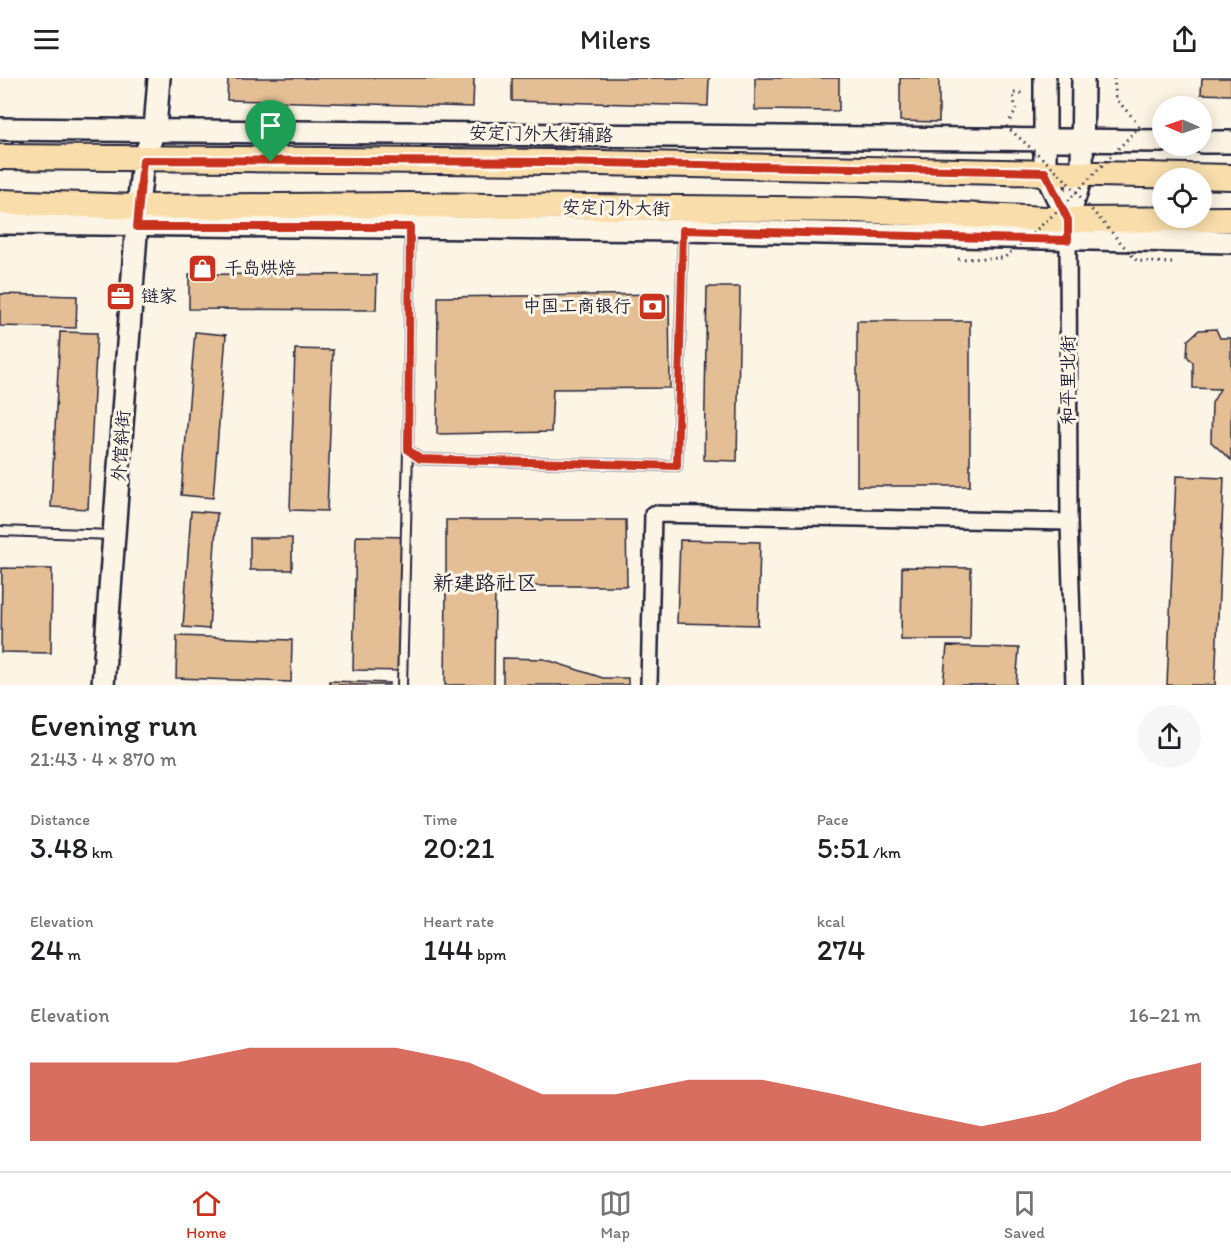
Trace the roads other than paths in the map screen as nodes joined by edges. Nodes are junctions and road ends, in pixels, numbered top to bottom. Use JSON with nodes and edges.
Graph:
{"nodes":[{"id":1,"x":159,"y":78,"type":"edge"},
{"id":2,"x":1045,"y":78,"type":"edge"},
{"id":3,"x":1083,"y":78,"type":"edge"},
{"id":4,"x":0,"y":129,"type":"edge"},
{"id":5,"x":155,"y":129,"type":"junction"},
{"id":6,"x":290,"y":132,"type":"junction"},
{"id":7,"x":1152,"y":134,"type":"edge"},
{"id":8,"x":1044,"y":139,"type":"junction"},
{"id":9,"x":1082,"y":140,"type":"junction"},
{"id":10,"x":1212,"y":142,"type":"edge"},
{"id":11,"x":1231,"y":142,"type":"edge"},
{"id":12,"x":0,"y":158,"type":"edge"},
{"id":13,"x":143,"y":160,"type":"junction"},
{"id":14,"x":326,"y":162,"type":"junction"},
{"id":15,"x":1045,"y":172,"type":"junction"},
{"id":16,"x":1231,"y":177,"type":"edge"},
{"id":17,"x":1079,"y":182,"type":"junction"},
{"id":18,"x":0,"y":202,"type":"edge"},
{"id":19,"x":410,"y":216,"type":"junction"},
{"id":20,"x":137,"y":217,"type":"junction"},
{"id":21,"x":683,"y":219,"type":"junction"},
{"id":22,"x":1231,"y":219,"type":"edge"},
{"id":23,"x":0,"y":223,"type":"edge"},
{"id":24,"x":1068,"y":230,"type":"junction"},
{"id":25,"x":1231,"y":242,"type":"edge"},
{"id":26,"x":408,"y":450,"type":"junction"},
{"id":27,"x":1069,"y":522,"type":"junction"},
{"id":28,"x":0,"y":531,"type":"edge"},
{"id":29,"x":115,"y":535,"type":"junction"},
{"id":30,"x":103,"y":685,"type":"edge"},
{"id":31,"x":402,"y":685,"type":"edge"},
{"id":32,"x":649,"y":685,"type":"edge"},
{"id":33,"x":1074,"y":685,"type":"edge"}],
"edges":[{"from":1,"to":5,"type":"street","name":"外馆斜街"},
{"from":2,"to":8,"type":"street"},
{"from":3,"to":9,"type":"street","name":"和平里北街"},
{"from":4,"to":5,"type":"street","name":"安定门外大街辅路"},
{"from":5,"to":6,"type":"street","name":"安定门外大街辅路"},
{"from":5,"to":13,"type":"street","name":"外馆斜街"},
{"from":6,"to":8,"type":"street","name":"安定门外大街辅路"},
{"from":6,"to":14,"type":"street"},
{"from":7,"to":9,"type":"street","name":"安定门外大街辅路"},
{"from":8,"to":9,"type":"street","name":"安定门外大街辅路"},
{"from":8,"to":15,"type":"street"},
{"from":9,"to":17,"type":"street","name":"和平里北街"},
{"from":10,"to":11,"type":"street"},
{"from":12,"to":13,"type":"main road"},
{"from":13,"to":14,"type":"main road"},
{"from":13,"to":20,"type":"street","name":"外馆斜街"},
{"from":14,"to":15,"type":"main road"},
{"from":15,"to":17,"type":"main road"},
{"from":15,"to":24,"type":"street"},
{"from":16,"to":17,"type":"main road"},
{"from":17,"to":24,"type":"street","name":"和平里北街"},
{"from":18,"to":20,"type":"main road","name":"安定门外大街"},
{"from":19,"to":20,"type":"main road","name":"安定门外大街"},
{"from":19,"to":21,"type":"main road","name":"安定门外大街"},
{"from":19,"to":26,"type":"lane"},
{"from":20,"to":23,"type":"street"},
{"from":20,"to":29,"type":"street","name":"外馆斜街"},
{"from":21,"to":24,"type":"main road","name":"安定门外大街"},
{"from":21,"to":26,"type":"lane"},
{"from":22,"to":24,"type":"main road","name":"安定门外大街"},
{"from":24,"to":25,"type":"street"},
{"from":24,"to":27,"type":"street","name":"和平里北街"},
{"from":26,"to":31,"type":"lane"},
{"from":27,"to":32,"type":"street"},
{"from":27,"to":33,"type":"street","name":"和平里北街"},
{"from":28,"to":29,"type":"lane"},
{"from":29,"to":30,"type":"street","name":"外馆斜街"}]}
